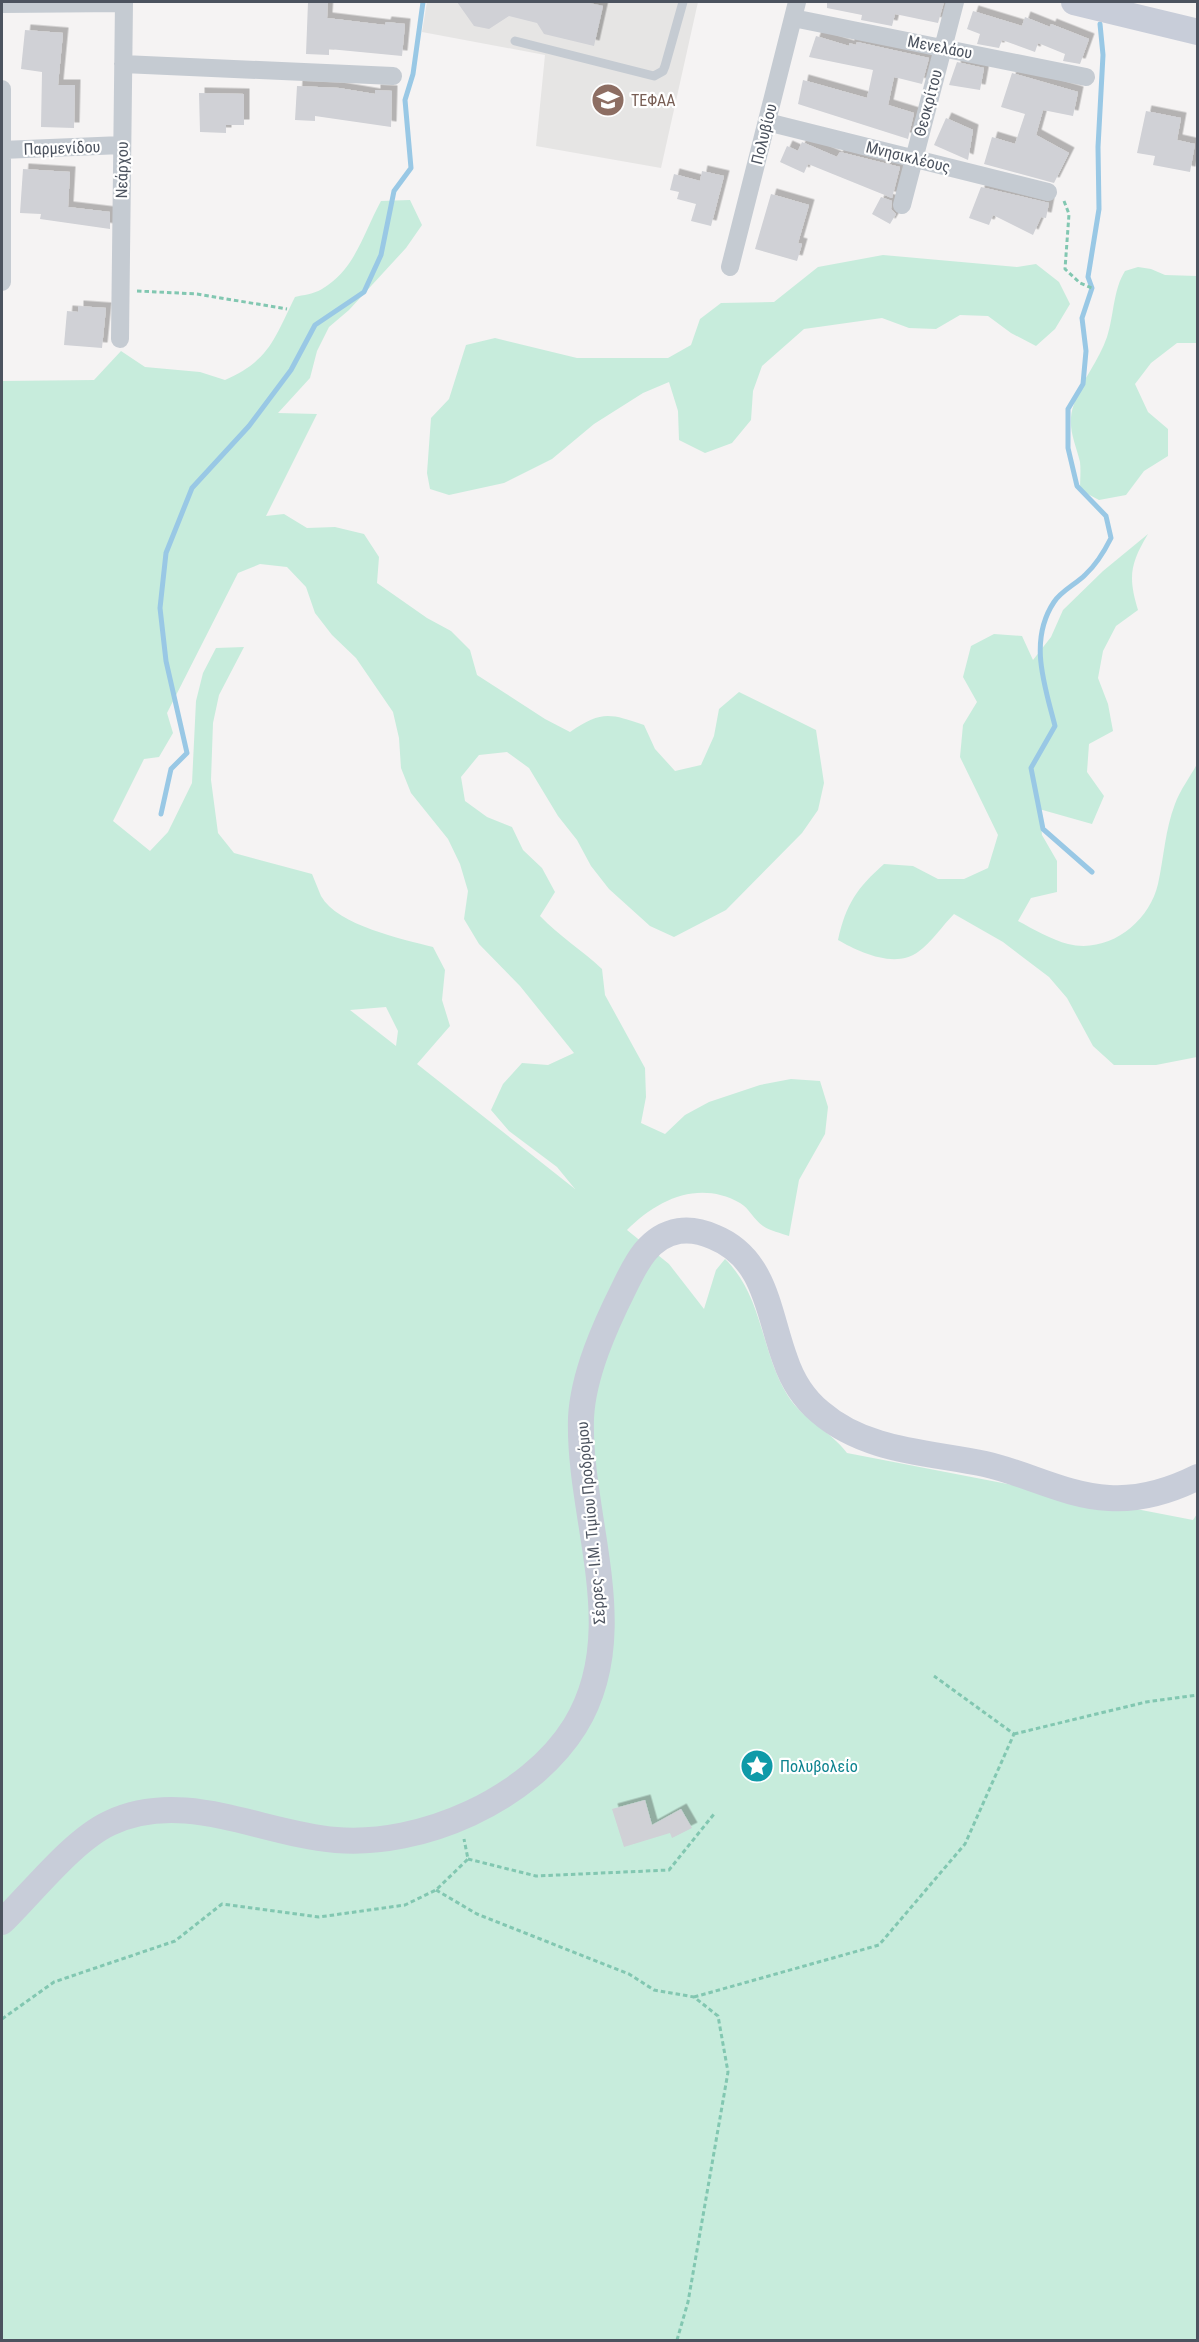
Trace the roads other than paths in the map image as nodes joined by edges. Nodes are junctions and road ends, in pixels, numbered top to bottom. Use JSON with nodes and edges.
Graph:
{"nodes":[{"id":1,"x":124,"y":2,"type":"edge"},
{"id":2,"x":683,"y":2,"type":"edge"},
{"id":3,"x":955,"y":2,"type":"edge"},
{"id":4,"x":1074,"y":2,"type":"edge"},
{"id":5,"x":2,"y":4,"type":"edge"},
{"id":6,"x":795,"y":10,"type":"edge"},
{"id":7,"x":1197,"y":32,"type":"edge"},
{"id":8,"x":514,"y":41,"type":"dead end"},
{"id":9,"x":943,"y":48,"type":"junction"},
{"id":10,"x":123,"y":64,"type":"junction"},
{"id":11,"x":393,"y":76,"type":"dead end"},
{"id":12,"x":1086,"y":77,"type":"dead end"},
{"id":13,"x":2,"y":89,"type":"edge"},
{"id":14,"x":767,"y":122,"type":"junction"},
{"id":15,"x":122,"y":145,"type":"junction"},
{"id":16,"x":2,"y":150,"type":"edge"},
{"id":17,"x":914,"y":158,"type":"junction"},
{"id":18,"x":1048,"y":192,"type":"road end"},
{"id":19,"x":902,"y":205,"type":"dead end"},
{"id":20,"x":730,"y":267,"type":"dead end"},
{"id":21,"x":2,"y":282,"type":"edge"},
{"id":22,"x":120,"y":339,"type":"dead end"},
{"id":23,"x":1197,"y":1477,"type":"edge"},
{"id":24,"x":2,"y":1922,"type":"edge"}],
"edges":[{"from":1,"to":5,"type":"street"},
{"from":1,"to":10,"type":"street","name":"Νεάρχου"},
{"from":2,"to":8,"type":"lane"},
{"from":3,"to":9,"type":"street","name":"Θεοκρίτου"},
{"from":4,"to":7,"type":"street"},
{"from":6,"to":9,"type":"street","name":"Μενελάου"},
{"from":6,"to":14,"type":"street","name":"Πολυβίου"},
{"from":9,"to":12,"type":"street","name":"Μενελάου"},
{"from":9,"to":17,"type":"street","name":"Θεοκρίτου"},
{"from":10,"to":11,"type":"street"},
{"from":10,"to":15,"type":"street","name":"Νεάρχου"},
{"from":13,"to":16,"type":"street"},
{"from":14,"to":17,"type":"street","name":"Μνησικλέους"},
{"from":14,"to":20,"type":"street","name":"Πολυβίου"},
{"from":15,"to":16,"type":"street","name":"Παρμενίδου"},
{"from":15,"to":22,"type":"street","name":"Νεάρχου"},
{"from":16,"to":21,"type":"street"},
{"from":17,"to":18,"type":"street","name":"Μνησικλέους"},
{"from":17,"to":19,"type":"street","name":"Θεοκρίτου"},
{"from":23,"to":24,"type":"street","name":"Σέρρες - Ι.Μ. Τιμίου Προδρόμου"}]}
